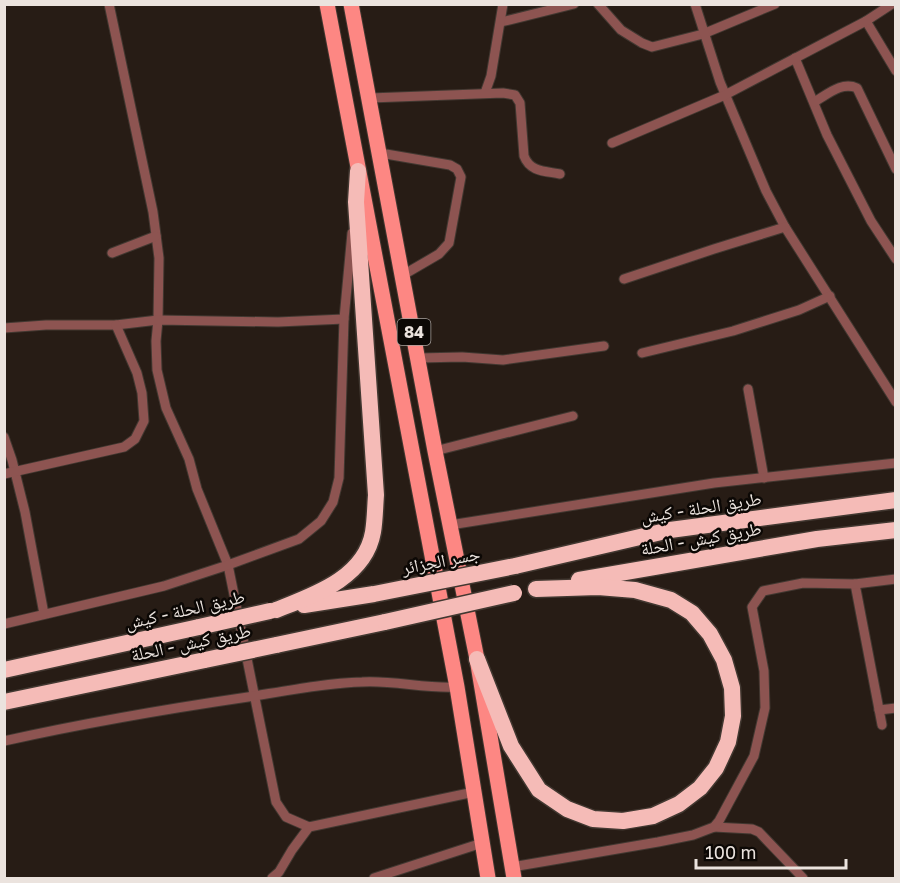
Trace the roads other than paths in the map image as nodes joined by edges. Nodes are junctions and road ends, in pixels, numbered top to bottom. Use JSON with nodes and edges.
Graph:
{"nodes":[{"id":1,"x":109,"y":4,"type":"edge"},
{"id":2,"x":327,"y":4,"type":"edge"},
{"id":3,"x":351,"y":4,"type":"edge"},
{"id":4,"x":503,"y":4,"type":"edge"},
{"id":5,"x":574,"y":4,"type":"edge"},
{"id":6,"x":598,"y":4,"type":"edge"},
{"id":7,"x":695,"y":4,"type":"edge"},
{"id":8,"x":775,"y":4,"type":"edge"},
{"id":9,"x":892,"y":4,"type":"edge"},
{"id":10,"x":866,"y":21,"type":"junction"},
{"id":11,"x":501,"y":22,"type":"junction"},
{"id":12,"x":704,"y":34,"type":"junction"},
{"id":13,"x":359,"y":49,"type":"junction"},
{"id":14,"x":336,"y":54,"type":"junction"},
{"id":15,"x":795,"y":58,"type":"junction"},
{"id":16,"x":896,"y":71,"type":"edge"},
{"id":17,"x":365,"y":79,"type":"junction"},
{"id":18,"x":342,"y":82,"type":"junction"},
{"id":19,"x":485,"y":93,"type":"junction"},
{"id":20,"x":725,"y":94,"type":"junction"},
{"id":21,"x":370,"y":98,"type":"junction"},
{"id":22,"x":814,"y":102,"type":"junction"},
{"id":23,"x":612,"y":143,"type":"dead end"},
{"id":24,"x":380,"y":153,"type":"junction"},
{"id":25,"x":896,"y":169,"type":"edge"},
{"id":26,"x":358,"y":171,"type":"junction"},
{"id":27,"x":560,"y":174,"type":"dead end"},
{"id":28,"x":356,"y":202,"type":"junction"},
{"id":29,"x":785,"y":227,"type":"junction"},
{"id":30,"x":156,"y":236,"type":"junction"},
{"id":31,"x":112,"y":253,"type":"dead end"},
{"id":32,"x":896,"y":259,"type":"edge"},
{"id":33,"x":403,"y":275,"type":"junction"},
{"id":34,"x":624,"y":279,"type":"dead end"},
{"id":35,"x":830,"y":296,"type":"junction"},
{"id":36,"x":344,"y":319,"type":"junction"},
{"id":37,"x":158,"y":320,"type":"junction"},
{"id":38,"x":116,"y":325,"type":"junction"},
{"id":39,"x":4,"y":328,"type":"edge"},
{"id":40,"x":604,"y":346,"type":"dead end"},
{"id":41,"x":642,"y":354,"type":"dead end"},
{"id":42,"x":419,"y":358,"type":"junction"},
{"id":43,"x":748,"y":389,"type":"dead end"},
{"id":44,"x":896,"y":402,"type":"edge"},
{"id":45,"x":573,"y":416,"type":"dead end"},
{"id":46,"x":4,"y":437,"type":"edge"},
{"id":47,"x":435,"y":451,"type":"junction"},
{"id":48,"x":896,"y":463,"type":"edge"},
{"id":49,"x":15,"y":471,"type":"junction"},
{"id":50,"x":4,"y":474,"type":"edge"},
{"id":51,"x":764,"y":478,"type":"junction"},
{"id":52,"x":896,"y":500,"type":"edge"},
{"id":53,"x":450,"y":525,"type":"junction"},
{"id":54,"x":896,"y":530,"type":"edge"},
{"id":55,"x":228,"y":565,"type":"junction"},
{"id":56,"x":515,"y":566,"type":"joint"},
{"id":57,"x":896,"y":579,"type":"edge"},
{"id":58,"x":855,"y":584,"type":"junction"},
{"id":59,"x":536,"y":589,"type":"junction"},
{"id":60,"x":374,"y":594,"type":"joint"},
{"id":61,"x":273,"y":610,"type":"junction"},
{"id":62,"x":44,"y":614,"type":"junction"},
{"id":63,"x":4,"y":624,"type":"edge"},
{"id":64,"x":477,"y":659,"type":"junction"},
{"id":65,"x":4,"y":670,"type":"edge"},
{"id":66,"x":458,"y":687,"type":"junction"},
{"id":67,"x":255,"y":696,"type":"junction"},
{"id":68,"x":4,"y":702,"type":"edge"},
{"id":69,"x":896,"y":708,"type":"edge"},
{"id":70,"x":879,"y":711,"type":"junction"},
{"id":71,"x":882,"y":725,"type":"dead end"},
{"id":72,"x":4,"y":741,"type":"edge"},
{"id":73,"x":474,"y":792,"type":"junction"},
{"id":74,"x":309,"y":827,"type":"junction"},
{"id":75,"x":714,"y":827,"type":"junction"},
{"id":76,"x":482,"y":843,"type":"junction"},
{"id":77,"x":513,"y":873,"type":"edge"},
{"id":78,"x":272,"y":879,"type":"edge"},
{"id":79,"x":374,"y":879,"type":"edge"},
{"id":80,"x":488,"y":879,"type":"edge"},
{"id":81,"x":803,"y":879,"type":"edge"}],
"edges":[{"from":1,"to":30,"type":"street"},
{"from":2,"to":14,"type":"main road"},
{"from":3,"to":13,"type":"main road","number":"84"},
{"from":4,"to":11,"type":"street"},
{"from":5,"to":11,"type":"street"},
{"from":6,"to":12,"type":"street"},
{"from":7,"to":12,"type":"street"},
{"from":8,"to":12,"type":"street"},
{"from":9,"to":10,"type":"street"},
{"from":10,"to":15,"type":"street"},
{"from":10,"to":16,"type":"street"},
{"from":11,"to":19,"type":"street"},
{"from":12,"to":20,"type":"street"},
{"from":13,"to":14,"type":"main road"},
{"from":13,"to":17,"type":"main road","number":"84"},
{"from":14,"to":18,"type":"main road"},
{"from":15,"to":20,"type":"street"},
{"from":15,"to":22,"type":"street"},
{"from":17,"to":18,"type":"main road"},
{"from":17,"to":21,"type":"main road","number":"84"},
{"from":18,"to":26,"type":"main road"},
{"from":19,"to":21,"type":"street"},
{"from":19,"to":27,"type":"street"},
{"from":20,"to":23,"type":"street"},
{"from":20,"to":29,"type":"street"},
{"from":21,"to":24,"type":"main road","number":"84"},
{"from":22,"to":25,"type":"street"},
{"from":22,"to":32,"type":"street"},
{"from":24,"to":33,"type":"main road","number":"84"},
{"from":24,"to":33,"type":"street"},
{"from":26,"to":28,"type":"highway"},
{"from":26,"to":66,"type":"main road"},
{"from":28,"to":36,"type":"street"},
{"from":28,"to":61,"type":"highway"},
{"from":29,"to":34,"type":"street"},
{"from":29,"to":35,"type":"street"},
{"from":30,"to":31,"type":"street"},
{"from":30,"to":37,"type":"street"},
{"from":33,"to":42,"type":"main road","number":"84"},
{"from":35,"to":41,"type":"street"},
{"from":35,"to":44,"type":"street"},
{"from":36,"to":37,"type":"street"},
{"from":36,"to":55,"type":"street"},
{"from":37,"to":38,"type":"street"},
{"from":37,"to":55,"type":"street"},
{"from":38,"to":39,"type":"street"},
{"from":38,"to":49,"type":"street"},
{"from":40,"to":42,"type":"street"},
{"from":42,"to":47,"type":"main road","number":"84"},
{"from":43,"to":51,"type":"street"},
{"from":45,"to":47,"type":"street"},
{"from":46,"to":49,"type":"street"},
{"from":47,"to":53,"type":"main road","number":"84"},
{"from":48,"to":51,"type":"street"},
{"from":49,"to":50,"type":"street"},
{"from":49,"to":62,"type":"street"},
{"from":51,"to":53,"type":"street"},
{"from":52,"to":56,"type":"highway","name":"طريق الحلة - كيش"},
{"from":53,"to":64,"type":"main road","number":"84"},
{"from":54,"to":59,"type":"highway","name":"طريق كيش - الحلة"},
{"from":55,"to":62,"type":"street"},
{"from":55,"to":67,"type":"street"},
{"from":56,"to":60,"type":"highway","name":"جسر الجزائر","bridge":true},
{"from":57,"to":58,"type":"street"},
{"from":58,"to":70,"type":"street"},
{"from":58,"to":75,"type":"street"},
{"from":59,"to":64,"type":"highway"},
{"from":59,"to":68,"type":"highway","name":"طريق كيش - الحلة","bridge":true},
{"from":60,"to":61,"type":"highway","name":"طريق الحلة - كيش"},
{"from":61,"to":65,"type":"highway","name":"طريق الحلة - كيش","bridge":true},
{"from":62,"to":63,"type":"street"},
{"from":64,"to":77,"type":"main road"},
{"from":66,"to":67,"type":"street"},
{"from":66,"to":73,"type":"main road"},
{"from":67,"to":72,"type":"street"},
{"from":67,"to":74,"type":"street"},
{"from":69,"to":70,"type":"street"},
{"from":70,"to":71,"type":"street"},
{"from":73,"to":74,"type":"street"},
{"from":73,"to":76,"type":"main road"},
{"from":74,"to":78,"type":"street"},
{"from":75,"to":77,"type":"street"},
{"from":75,"to":81,"type":"street"},
{"from":76,"to":79,"type":"street"},
{"from":76,"to":80,"type":"main road"}]}
